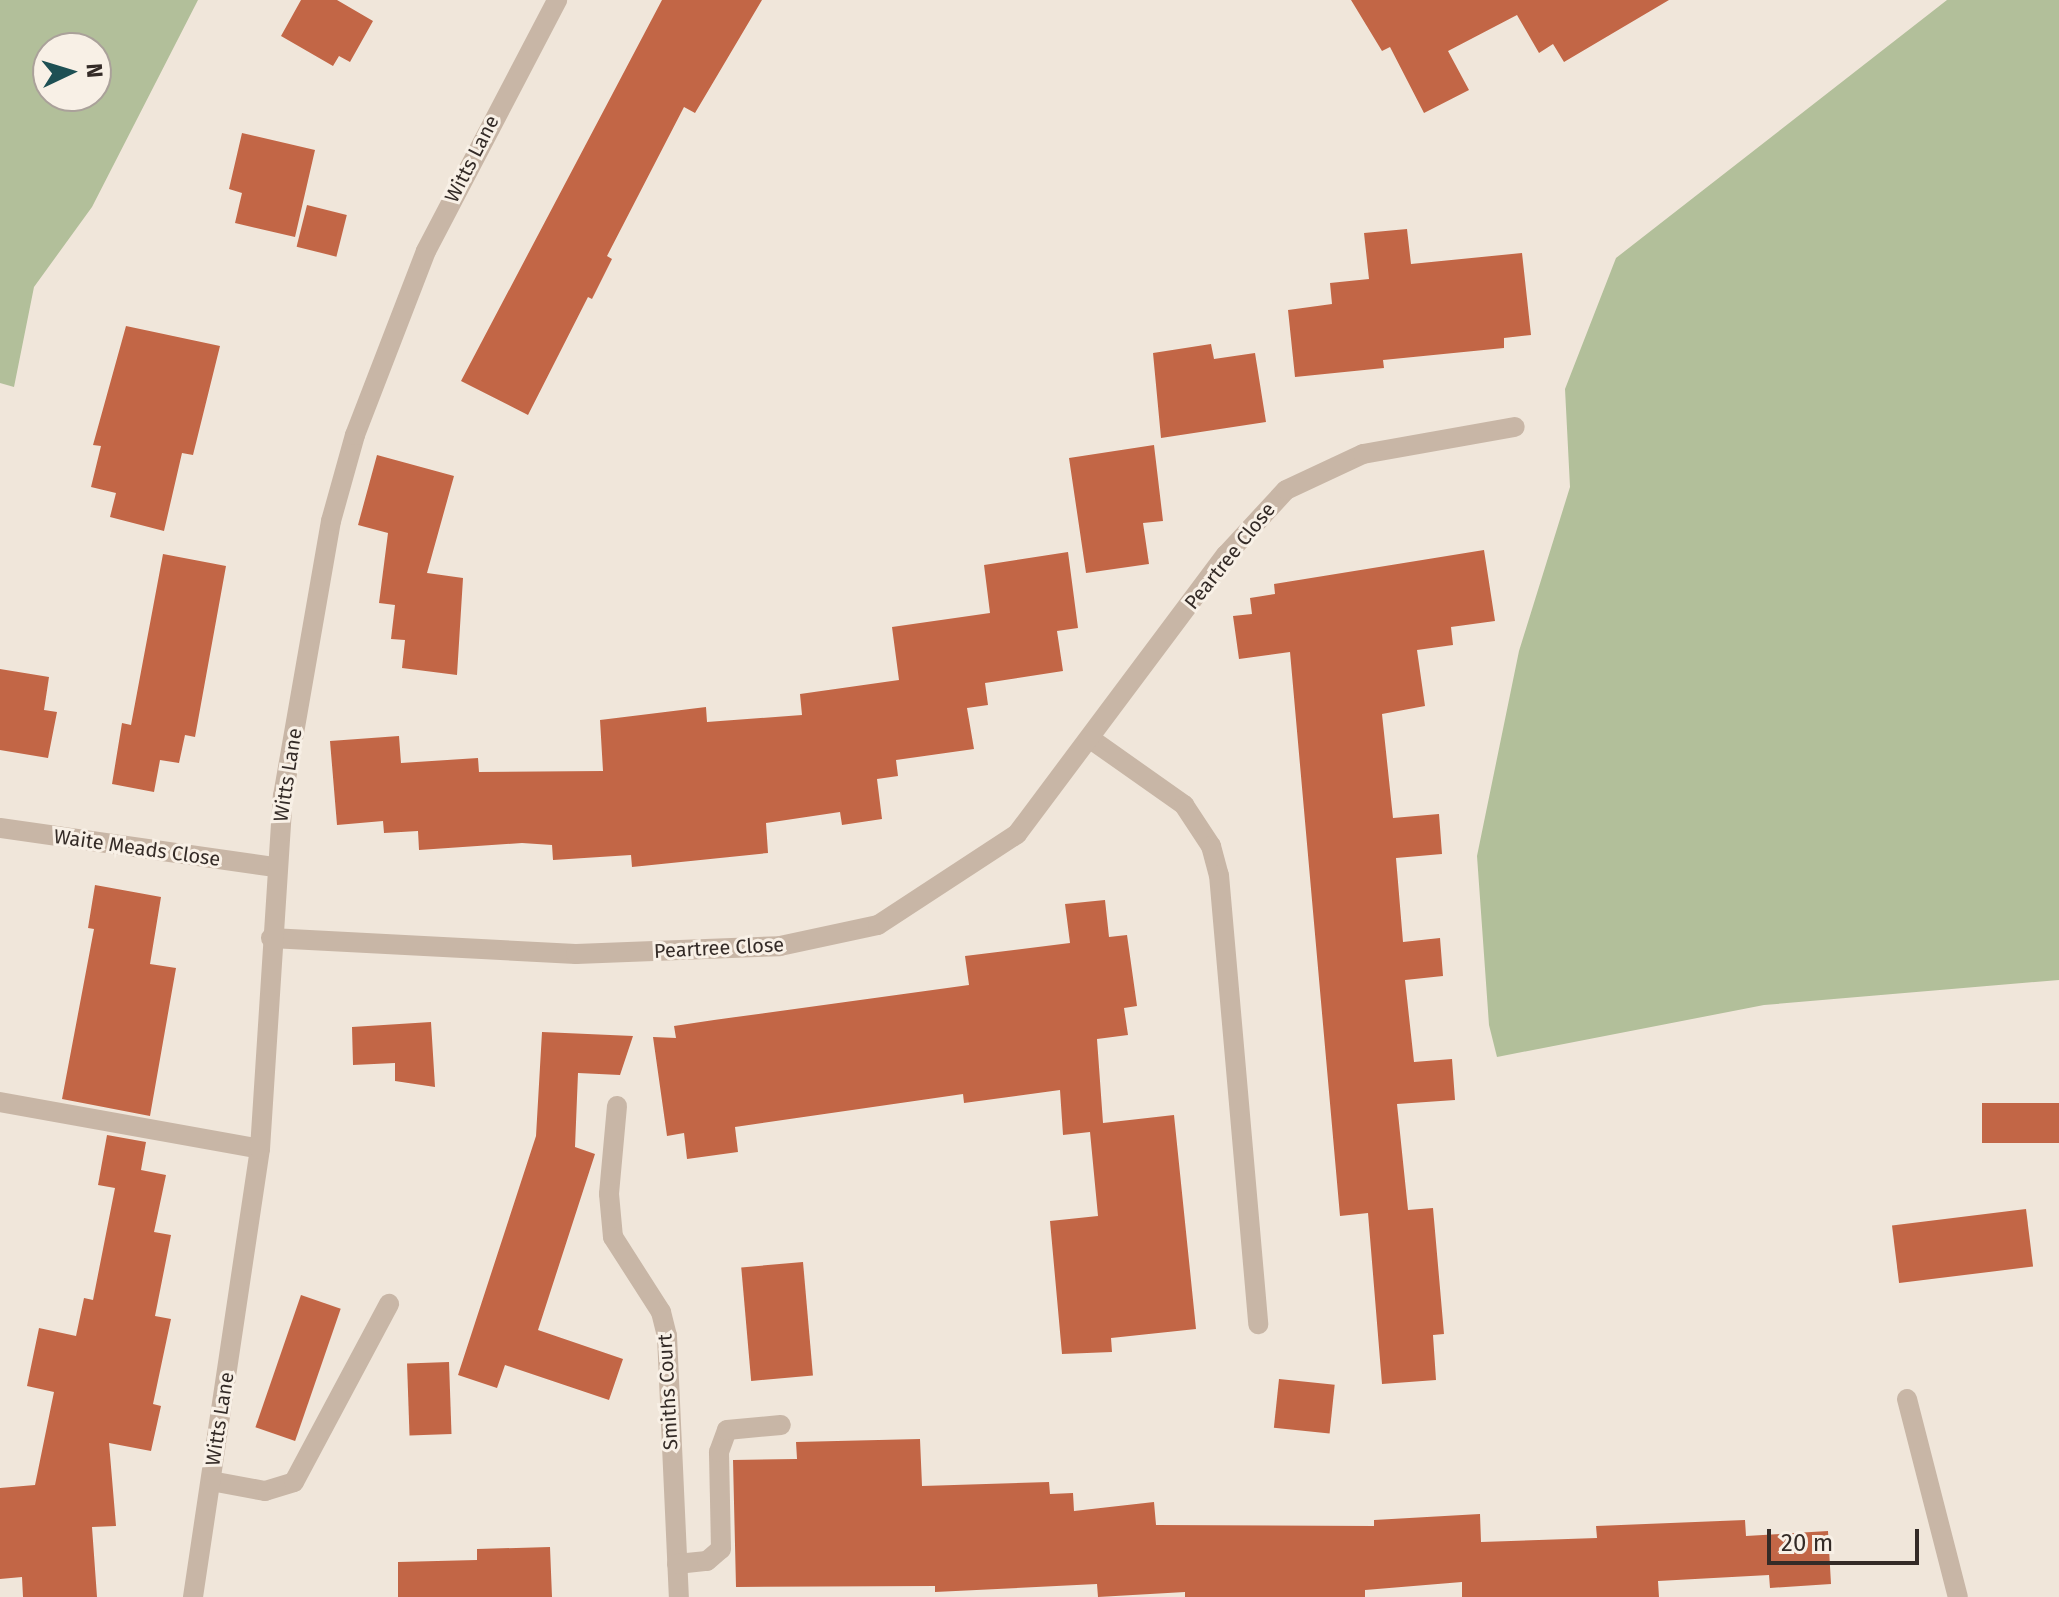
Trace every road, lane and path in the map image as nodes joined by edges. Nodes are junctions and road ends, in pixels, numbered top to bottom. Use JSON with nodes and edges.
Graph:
{"nodes":[{"id":1,"x":557,"y":0,"type":"edge"},
{"id":2,"x":1515,"y":427,"type":"dead end"},
{"id":3,"x":1092,"y":740,"type":"junction"},
{"id":4,"x":0,"y":828,"type":"edge"},
{"id":5,"x":275,"y":867,"type":"junction"},
{"id":6,"x":271,"y":938,"type":"junction"},
{"id":7,"x":0,"y":1102,"type":"edge"},
{"id":8,"x":617,"y":1106,"type":"dead end"},
{"id":9,"x":260,"y":1149,"type":"junction"},
{"id":10,"x":389,"y":1304,"type":"dead end"},
{"id":11,"x":1258,"y":1324,"type":"dead end"},
{"id":12,"x":1907,"y":1399,"type":"dead end"},
{"id":13,"x":781,"y":1425,"type":"dead end"},
{"id":14,"x":211,"y":1481,"type":"junction"},
{"id":15,"x":677,"y":1564,"type":"junction"},
{"id":16,"x":193,"y":1597,"type":"edge"},
{"id":17,"x":679,"y":1597,"type":"edge"},
{"id":18,"x":1958,"y":1597,"type":"edge"}],
"edges":[{"from":1,"to":5,"type":"street","name":"Witts Lane"},
{"from":2,"to":3,"type":"street","name":"Peartree Close"},
{"from":3,"to":6,"type":"street","name":"Peartree Close"},
{"from":3,"to":11,"type":"street"},
{"from":4,"to":5,"type":"street","name":"Waite Meads Close"},
{"from":5,"to":6,"type":"street","name":"Witts Lane"},
{"from":6,"to":9,"type":"street","name":"Witts Lane"},
{"from":7,"to":9,"type":"street"},
{"from":8,"to":15,"type":"street","name":"Smiths Court"},
{"from":9,"to":14,"type":"street","name":"Witts Lane"},
{"from":10,"to":14,"type":"street"},
{"from":12,"to":18,"type":"street"},
{"from":13,"to":15,"type":"street"},
{"from":14,"to":16,"type":"street","name":"Witts Lane"},
{"from":15,"to":17,"type":"street","name":"Smiths Court"}]}
